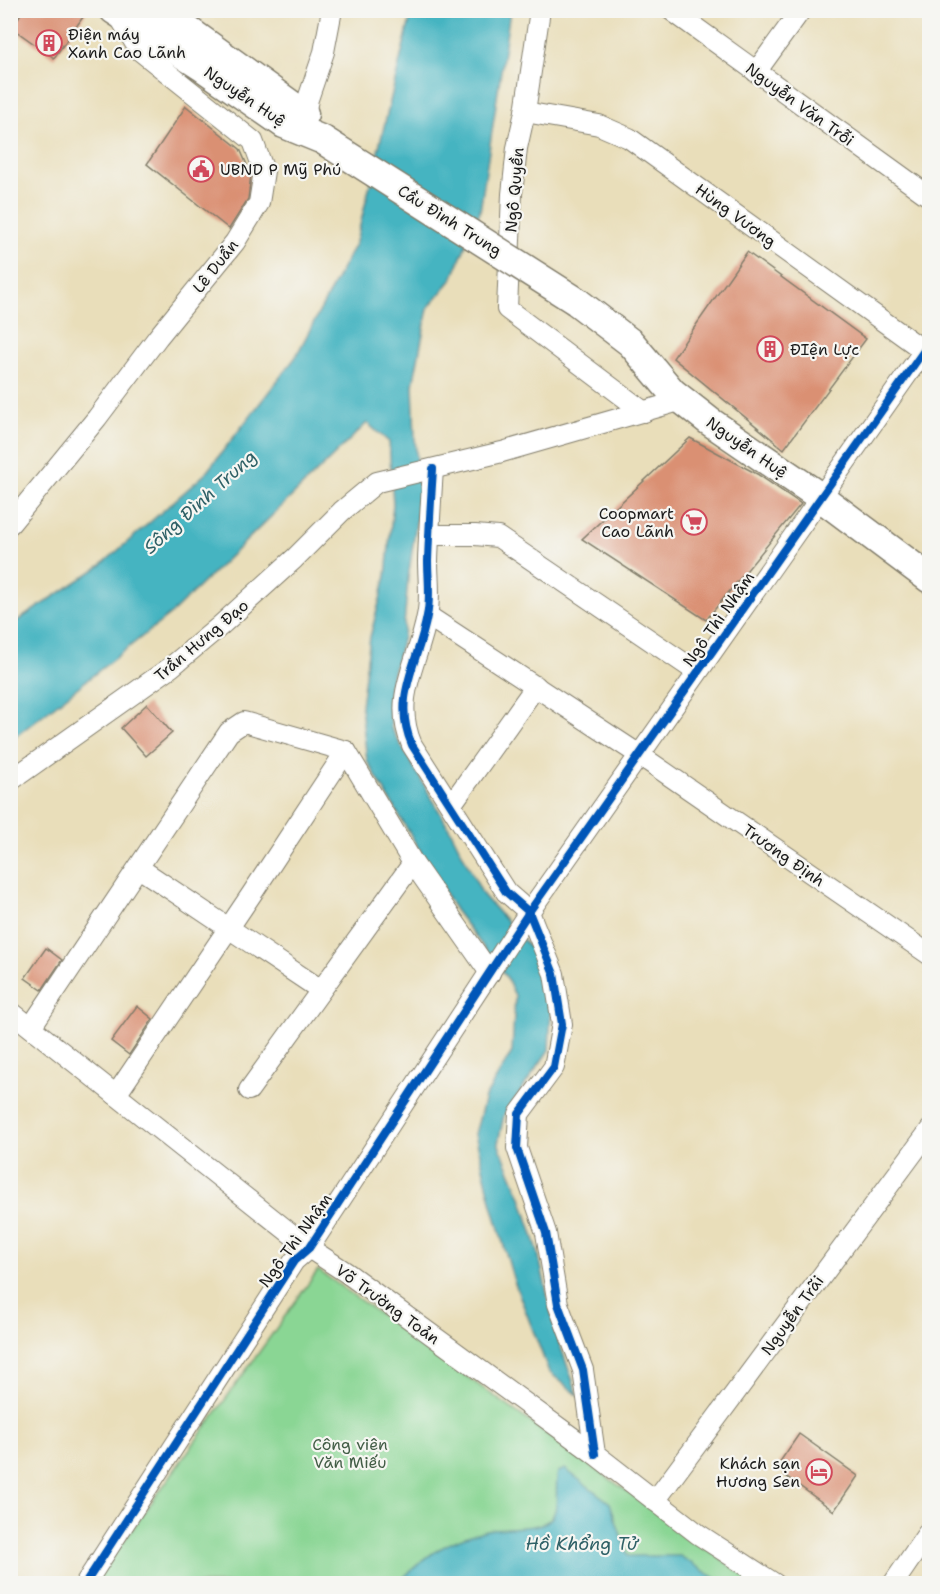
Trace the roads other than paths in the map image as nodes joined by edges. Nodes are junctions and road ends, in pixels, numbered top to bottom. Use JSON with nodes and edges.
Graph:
{"nodes":[{"id":1,"x":160,"y":10,"type":"edge"},
{"id":2,"x":332,"y":10,"type":"edge"},
{"id":3,"x":540,"y":10,"type":"edge"},
{"id":4,"x":671,"y":10,"type":"edge"},
{"id":5,"x":801,"y":10,"type":"edge"},
{"id":6,"x":116,"y":12,"type":"edge"},
{"id":7,"x":756,"y":72,"type":"junction"},
{"id":8,"x":525,"y":112,"type":"junction"},
{"id":9,"x":305,"y":115,"type":"junction"},
{"id":10,"x":323,"y":140,"type":"junction"},
{"id":11,"x":930,"y":197,"type":"edge"},
{"id":12,"x":576,"y":301,"type":"joint"},
{"id":13,"x":928,"y":349,"type":"edge"},
{"id":14,"x":683,"y":400,"type":"junction"},
{"id":15,"x":644,"y":412,"type":"junction"},
{"id":16,"x":433,"y":469,"type":"junction"},
{"id":17,"x":819,"y":496,"type":"junction"},
{"id":18,"x":10,"y":524,"type":"edge"},
{"id":19,"x":429,"y":536,"type":"junction"},
{"id":20,"x":930,"y":579,"type":"edge"},
{"id":21,"x":428,"y":616,"type":"junction"},
{"id":22,"x":697,"y":672,"type":"junction"},
{"id":23,"x":536,"y":686,"type":"junction"},
{"id":24,"x":346,"y":751,"type":"junction"},
{"id":25,"x":638,"y":754,"type":"junction"},
{"id":26,"x":10,"y":781,"type":"edge"},
{"id":27,"x":451,"y":805,"type":"junction"},
{"id":28,"x":413,"y":863,"type":"junction"},
{"id":29,"x":139,"y":868,"type":"junction"},
{"id":30,"x":529,"y":912,"type":"junction"},
{"id":31,"x":229,"y":928,"type":"junction"},
{"id":32,"x":930,"y":956,"type":"edge"},
{"id":33,"x":490,"y":973,"type":"junction"},
{"id":34,"x":321,"y":990,"type":"junction"},
{"id":35,"x":10,"y":1011,"type":"edge"},
{"id":36,"x":31,"y":1027,"type":"junction"},
{"id":37,"x":249,"y":1090,"type":"dead end"},
{"id":38,"x":116,"y":1095,"type":"junction"},
{"id":39,"x":930,"y":1130,"type":"edge"},
{"id":40,"x":309,"y":1248,"type":"junction"},
{"id":41,"x":595,"y":1454,"type":"junction"},
{"id":42,"x":655,"y":1501,"type":"junction"},
{"id":43,"x":930,"y":1530,"type":"edge"},
{"id":44,"x":85,"y":1584,"type":"edge"},
{"id":45,"x":775,"y":1584,"type":"edge"},
{"id":46,"x":893,"y":1584,"type":"edge"}],
"edges":[{"from":1,"to":9,"type":"highway","name":"Nguyễn Huệ"},
{"from":2,"to":9,"type":"street"},
{"from":3,"to":8,"type":"street","name":"Ngô Quyền"},
{"from":4,"to":7,"type":"street","name":"Nguyễn Văn Trỗi"},
{"from":5,"to":7,"type":"street"},
{"from":6,"to":10,"type":"highway","name":"Nguyễn Huệ"},
{"from":6,"to":18,"type":"street","name":"Lê Duẩn"},
{"from":7,"to":11,"type":"street","name":"Nguyễn Văn Trỗi"},
{"from":8,"to":13,"type":"street","name":"Hùng Vương"},
{"from":8,"to":15,"type":"street","name":"Ngô Quyền"},
{"from":9,"to":10,"type":"highway","name":"Nguyễn Huệ"},
{"from":10,"to":12,"type":"highway","name":"Cầu Đình Trung","bridge":true},
{"from":12,"to":14,"type":"highway","name":"Nguyễn Huệ"},
{"from":13,"to":17,"type":"street","name":"Ngô Thì Nhậm"},
{"from":14,"to":15,"type":"street"},
{"from":14,"to":17,"type":"highway","name":"Nguyễn Huệ"},
{"from":15,"to":16,"type":"street"},
{"from":16,"to":19,"type":"street"},
{"from":16,"to":26,"type":"street","name":"Trần Hưng Đạo"},
{"from":17,"to":20,"type":"highway","name":"Nguyễn Huệ"},
{"from":17,"to":22,"type":"street","name":"Ngô Thì Nhậm"},
{"from":19,"to":21,"type":"street"},
{"from":19,"to":22,"type":"street"},
{"from":21,"to":23,"type":"street","name":"Trương Định"},
{"from":21,"to":27,"type":"street"},
{"from":22,"to":25,"type":"street","name":"Ngô Thì Nhậm"},
{"from":23,"to":25,"type":"street","name":"Trương Định"},
{"from":23,"to":27,"type":"street"},
{"from":24,"to":28,"type":"street"},
{"from":24,"to":29,"type":"street"},
{"from":24,"to":31,"type":"street"},
{"from":25,"to":30,"type":"street","name":"Ngô Thì Nhậm"},
{"from":25,"to":32,"type":"street","name":"Trương Định"},
{"from":27,"to":30,"type":"street"},
{"from":28,"to":33,"type":"street"},
{"from":28,"to":34,"type":"street"},
{"from":29,"to":31,"type":"street"},
{"from":29,"to":36,"type":"street"},
{"from":30,"to":33,"type":"street","name":"Ngô Thì Nhậm"},
{"from":30,"to":41,"type":"street"},
{"from":31,"to":34,"type":"street"},
{"from":31,"to":38,"type":"street"},
{"from":33,"to":40,"type":"street","name":"Ngô Thì Nhậm"},
{"from":34,"to":37,"type":"street"},
{"from":35,"to":36,"type":"street","name":"Võ Trường Toản"},
{"from":36,"to":38,"type":"street","name":"Võ Trường Toản"},
{"from":38,"to":40,"type":"street","name":"Võ Trường Toản"},
{"from":39,"to":42,"type":"street","name":"Nguyễn Trãi"},
{"from":40,"to":41,"type":"street","name":"Võ Trường Toản"},
{"from":40,"to":44,"type":"street","name":"Ngô Thì Nhậm"},
{"from":41,"to":42,"type":"street","name":"Võ Trường Toản"},
{"from":42,"to":45,"type":"street","name":"Võ Trường Toản"},
{"from":43,"to":46,"type":"street"}]}
